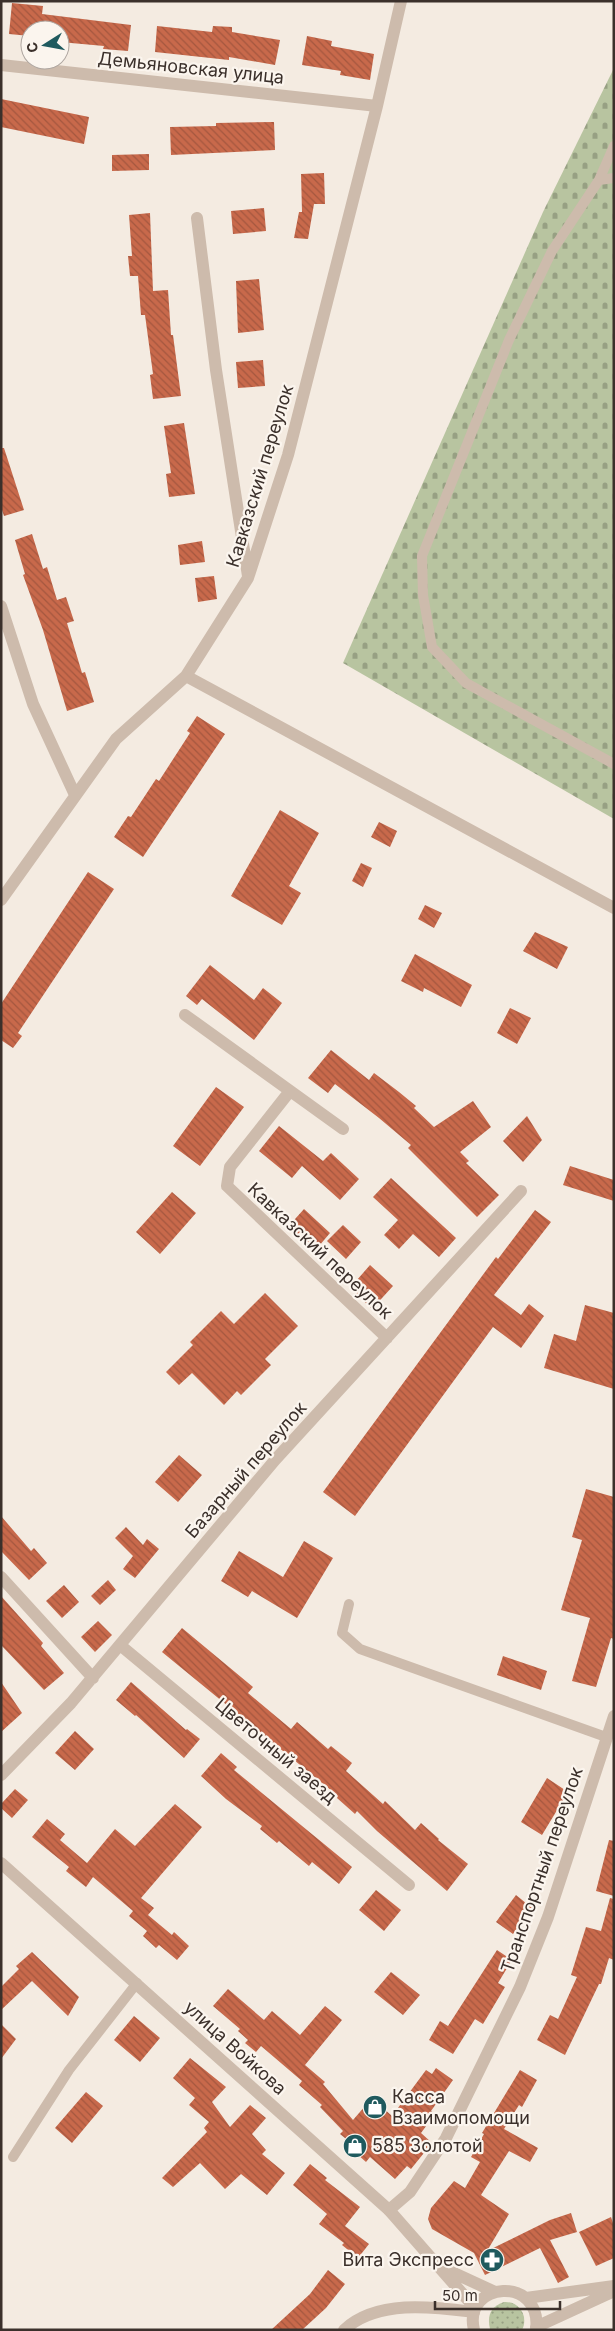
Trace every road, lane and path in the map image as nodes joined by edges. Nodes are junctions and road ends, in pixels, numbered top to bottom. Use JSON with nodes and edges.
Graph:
{"nodes":[{"id":1,"x":401,"y":1,"type":"edge"},
{"id":2,"x":1,"y":65,"type":"edge"},
{"id":3,"x":377,"y":106,"type":"junction"},
{"id":4,"x":614,"y":146,"type":"edge"},
{"id":5,"x":614,"y":178,"type":"edge"},
{"id":6,"x":599,"y":180,"type":"junction"},
{"id":7,"x":196,"y":218,"type":"dead end"},
{"id":8,"x":248,"y":578,"type":"junction"},
{"id":9,"x":1,"y":606,"type":"edge"},
{"id":10,"x":186,"y":676,"type":"junction"},
{"id":11,"x":614,"y":764,"type":"edge"},
{"id":12,"x":76,"y":795,"type":"junction"},
{"id":13,"x":1,"y":900,"type":"edge"},
{"id":14,"x":614,"y":908,"type":"edge"},
{"id":15,"x":185,"y":1016,"type":"dead end"},
{"id":16,"x":290,"y":1091,"type":"junction"},
{"id":17,"x":342,"y":1129,"type":"dead end"},
{"id":18,"x":521,"y":1192,"type":"dead end"},
{"id":19,"x":387,"y":1338,"type":"junction"},
{"id":20,"x":1,"y":1577,"type":"edge"},
{"id":21,"x":349,"y":1604,"type":"dead end"},
{"id":22,"x":120,"y":1645,"type":"junction"},
{"id":23,"x":93,"y":1678,"type":"junction"},
{"id":24,"x":614,"y":1716,"type":"edge"},
{"id":25,"x":606,"y":1737,"type":"junction"},
{"id":26,"x":1,"y":1775,"type":"edge"},
{"id":27,"x":1,"y":1863,"type":"edge"},
{"id":28,"x":409,"y":1885,"type":"dead end"},
{"id":29,"x":136,"y":1983,"type":"junction"},
{"id":30,"x":13,"y":2157,"type":"dead end"},
{"id":31,"x":389,"y":2210,"type":"junction"},
{"id":32,"x":438,"y":2266,"type":"junction"},
{"id":33,"x":614,"y":2286,"type":"edge"},
{"id":34,"x":614,"y":2291,"type":"edge"},
{"id":35,"x":495,"y":2292,"type":"junction"},
{"id":36,"x":526,"y":2298,"type":"junction"},
{"id":37,"x":475,"y":2310,"type":"junction"},
{"id":38,"x":536,"y":2328,"type":"edge"},
{"id":39,"x":344,"y":2330,"type":"edge"},
{"id":40,"x":474,"y":2330,"type":"edge"}],
"edges":[{"from":1,"to":3,"type":"street","name":"Кавказский переулок"},
{"from":2,"to":3,"type":"street","name":"Демьяновская улица"},
{"from":3,"to":8,"type":"street","name":"Кавказский переулок"},
{"from":4,"to":6,"type":"lane"},
{"from":5,"to":6,"type":"lane"},
{"from":6,"to":11,"type":"lane"},
{"from":7,"to":8,"type":"street"},
{"from":8,"to":10,"type":"street","name":"Кавказский переулок"},
{"from":9,"to":12,"type":"street"},
{"from":10,"to":12,"type":"street","name":"Кавказский переулок"},
{"from":10,"to":14,"type":"street"},
{"from":12,"to":13,"type":"street","name":"Кавказский переулок"},
{"from":15,"to":16,"type":"street"},
{"from":16,"to":17,"type":"street"},
{"from":16,"to":19,"type":"street","name":"Кавказский переулок"},
{"from":18,"to":19,"type":"street","name":"Базарный переулок"},
{"from":19,"to":22,"type":"street","name":"Базарный переулок"},
{"from":20,"to":23,"type":"street"},
{"from":21,"to":25,"type":"lane"},
{"from":22,"to":23,"type":"street","name":"Базарный переулок"},
{"from":22,"to":28,"type":"street","name":"Цветочный заезд"},
{"from":23,"to":26,"type":"street","name":"Базарный переулок"},
{"from":24,"to":25,"type":"street","name":"Транспортный переулок"},
{"from":25,"to":31,"type":"street","name":"Транспортный переулок"},
{"from":27,"to":29,"type":"street","name":"улица Войкова"},
{"from":29,"to":30,"type":"lane"},
{"from":29,"to":31,"type":"street","name":"улица Войкова"},
{"from":31,"to":32,"type":"street","name":"улица Войкова"},
{"from":32,"to":35,"type":"street","name":"улица Войкова"},
{"from":32,"to":37,"type":"street","name":"улица Войкова"},
{"from":33,"to":36,"type":"street"},
{"from":34,"to":38,"type":"street"},
{"from":35,"to":36,"type":"street"},
{"from":35,"to":37,"type":"street"},
{"from":36,"to":38,"type":"street"},
{"from":37,"to":39,"type":"street"},
{"from":37,"to":40,"type":"street"}]}
